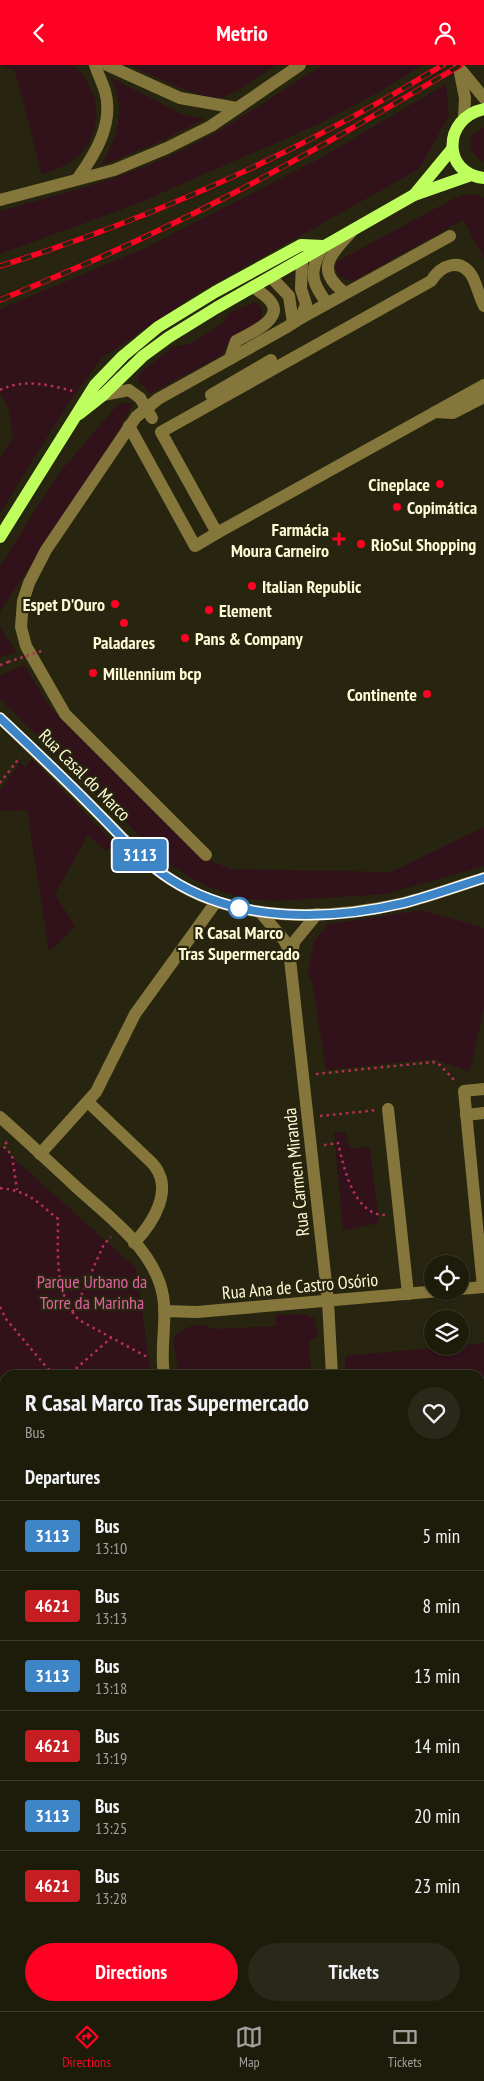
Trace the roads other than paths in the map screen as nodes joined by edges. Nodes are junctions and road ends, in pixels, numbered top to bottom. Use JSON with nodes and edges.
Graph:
{"nodes":[{"id":1,"x":94,"y":65,"type":"edge"},
{"id":2,"x":107,"y":65,"type":"edge"},
{"id":3,"x":300,"y":65,"type":"edge"},
{"id":4,"x":458,"y":66,"type":"edge"},
{"id":5,"x":484,"y":98,"type":"edge"},
{"id":6,"x":237,"y":107,"type":"junction"},
{"id":7,"x":484,"y":109,"type":"edge"},
{"id":8,"x":464,"y":117,"type":"junction"},
{"id":9,"x":452,"y":149,"type":"junction"},
{"id":10,"x":78,"y":178,"type":"junction"},
{"id":11,"x":480,"y":178,"type":"edge"},
{"id":12,"x":414,"y":195,"type":"junction"},
{"id":13,"x":0,"y":200,"type":"edge"},
{"id":14,"x":353,"y":229,"type":"junction"},
{"id":15,"x":450,"y":236,"type":"dead end"},
{"id":16,"x":301,"y":245,"type":"junction"},
{"id":17,"x":324,"y":246,"type":"junction"},
{"id":18,"x":302,"y":261,"type":"junction"},
{"id":19,"x":250,"y":272,"type":"junction"},
{"id":20,"x":271,"y":277,"type":"junction"},
{"id":21,"x":253,"y":287,"type":"junction"},
{"id":22,"x":345,"y":293,"type":"junction"},
{"id":23,"x":327,"y":303,"type":"junction"},
{"id":24,"x":484,"y":305,"type":"edge"},
{"id":25,"x":297,"y":320,"type":"junction"},
{"id":26,"x":230,"y":359,"type":"junction"},
{"id":27,"x":271,"y":360,"type":"dead end"},
{"id":28,"x":484,"y":385,"type":"edge"},
{"id":29,"x":103,"y":395,"type":"junction"},
{"id":30,"x":484,"y":397,"type":"edge"},
{"id":31,"x":204,"y":409,"type":"junction"},
{"id":32,"x":435,"y":412,"type":"junction"},
{"id":33,"x":79,"y":414,"type":"junction"},
{"id":34,"x":129,"y":426,"type":"junction"},
{"id":35,"x":161,"y":432,"type":"junction"},
{"id":36,"x":217,"y":533,"type":"junction"},
{"id":37,"x":0,"y":537,"type":"edge"},
{"id":38,"x":0,"y":718,"type":"edge"},
{"id":39,"x":206,"y":855,"type":"dead end"},
{"id":40,"x":484,"y":878,"type":"edge"},
{"id":41,"x":216,"y":902,"type":"junction"},
{"id":42,"x":260,"y":911,"type":"junction"},
{"id":43,"x":317,"y":914,"type":"junction"},
{"id":44,"x":291,"y":966,"type":"junction"},
{"id":45,"x":484,"y":1089,"type":"edge"},
{"id":46,"x":88,"y":1102,"type":"junction"},
{"id":47,"x":388,"y":1109,"type":"road end"},
{"id":48,"x":484,"y":1113,"type":"edge"},
{"id":49,"x":466,"y":1115,"type":"junction"},
{"id":50,"x":0,"y":1117,"type":"edge"},
{"id":51,"x":40,"y":1154,"type":"junction"},
{"id":52,"x":134,"y":1243,"type":"junction"},
{"id":53,"x":484,"y":1287,"type":"edge"},
{"id":54,"x":469,"y":1288,"type":"edge"},
{"id":55,"x":424,"y":1292,"type":"edge"},
{"id":56,"x":408,"y":1294,"type":"junction"},
{"id":57,"x":328,"y":1301,"type":"junction"},
{"id":58,"x":164,"y":1311,"type":"junction"},
{"id":59,"x":163,"y":1370,"type":"edge"},
{"id":60,"x":332,"y":1370,"type":"edge"},
{"id":61,"x":411,"y":2011,"type":"edge"},
{"id":62,"x":429,"y":2011,"type":"edge"}],
"edges":[{"from":1,"to":10,"type":"street"},
{"from":2,"to":6,"type":"street"},
{"from":3,"to":6,"type":"street"},
{"from":4,"to":5,"type":"street"},
{"from":4,"to":8,"type":"street"},
{"from":6,"to":10,"type":"street"},
{"from":7,"to":8,"type":"main road"},
{"from":8,"to":9,"type":"main road"},
{"from":9,"to":11,"type":"main road"},
{"from":9,"to":12,"type":"main road"},
{"from":10,"to":13,"type":"street"},
{"from":11,"to":12,"type":"main road"},
{"from":12,"to":14,"type":"main road"},
{"from":14,"to":17,"type":"main road"},
{"from":14,"to":22,"type":"street"},
{"from":15,"to":22,"type":"street"},
{"from":16,"to":17,"type":"main road"},
{"from":16,"to":18,"type":"main road"},
{"from":16,"to":19,"type":"main road"},
{"from":17,"to":18,"type":"main road"},
{"from":17,"to":23,"type":"street"},
{"from":18,"to":20,"type":"main road"},
{"from":18,"to":25,"type":"street"},
{"from":19,"to":20,"type":"main road"},
{"from":19,"to":33,"type":"main road"},
{"from":20,"to":21,"type":"main road"},
{"from":20,"to":25,"type":"street"},
{"from":21,"to":26,"type":"street"},
{"from":21,"to":29,"type":"main road"},
{"from":22,"to":23,"type":"street"},
{"from":23,"to":25,"type":"street"},
{"from":24,"to":31,"type":"street"},
{"from":25,"to":26,"type":"street"},
{"from":26,"to":34,"type":"street"},
{"from":27,"to":31,"type":"street"},
{"from":28,"to":32,"type":"street"},
{"from":29,"to":33,"type":"main road"},
{"from":29,"to":35,"type":"street","bridge":true},
{"from":30,"to":32,"type":"street"},
{"from":31,"to":35,"type":"street"},
{"from":32,"to":36,"type":"street"},
{"from":33,"to":37,"type":"main road"},
{"from":34,"to":36,"type":"street"},
{"from":34,"to":39,"type":"street"},
{"from":35,"to":36,"type":"street"},
{"from":38,"to":41,"type":"street","name":"Rua Casal do Marco"},
{"from":40,"to":43,"type":"street","name":"Rua Casal do Marco"},
{"from":41,"to":42,"type":"street","name":"Rua Casal do Marco"},
{"from":41,"to":46,"type":"street"},
{"from":42,"to":43,"type":"street","name":"Rua Casal do Marco"},
{"from":42,"to":44,"type":"street","name":"Rua Carmen Miranda"},
{"from":43,"to":44,"type":"street","name":"Rua Carmen Miranda"},
{"from":44,"to":57,"type":"street","name":"Rua Carmen Miranda"},
{"from":45,"to":49,"type":"street"},
{"from":46,"to":51,"type":"street"},
{"from":46,"to":52,"type":"street"},
{"from":47,"to":56,"type":"street"},
{"from":48,"to":49,"type":"street"},
{"from":49,"to":53,"type":"street"},
{"from":50,"to":51,"type":"street"},
{"from":51,"to":52,"type":"street"},
{"from":52,"to":58,"type":"street"},
{"from":53,"to":54,"type":"street"},
{"from":55,"to":56,"type":"street","name":"Rua Ana de Castro Osório"},
{"from":56,"to":57,"type":"street","name":"Rua Ana de Castro Osório"},
{"from":57,"to":58,"type":"street","name":"Rua Ana de Castro Osório"},
{"from":57,"to":60,"type":"street","name":"Rua Carmen Miranda"},
{"from":58,"to":59,"type":"street"},
{"from":61,"to":62,"type":"main road"}]}
